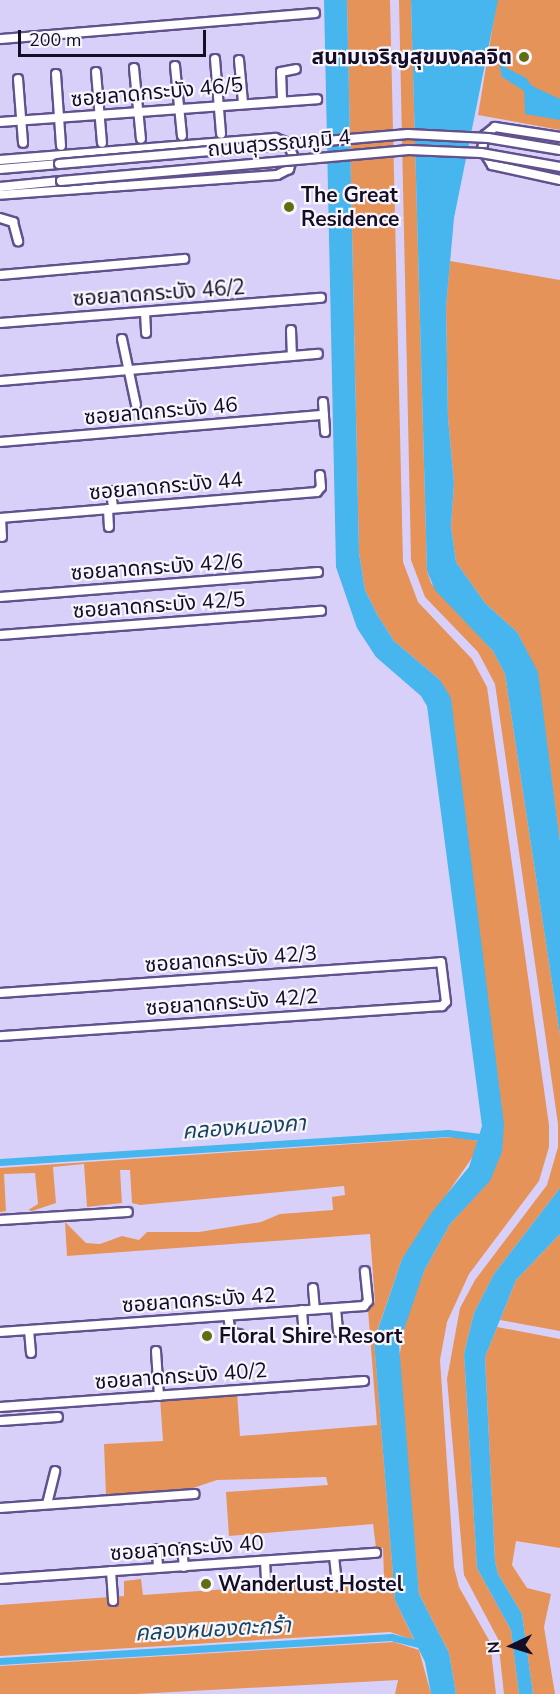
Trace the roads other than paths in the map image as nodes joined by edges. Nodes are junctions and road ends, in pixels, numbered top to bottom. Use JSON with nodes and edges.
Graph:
{"nodes":[{"id":1,"x":315,"y":13,"type":"dead end"},
{"id":2,"x":0,"y":39,"type":"edge"},
{"id":3,"x":214,"y":59,"type":"dead end"},
{"id":4,"x":239,"y":60,"type":"dead end"},
{"id":5,"x":175,"y":66,"type":"dead end"},
{"id":6,"x":134,"y":69,"type":"dead end"},
{"id":7,"x":296,"y":69,"type":"dead end"},
{"id":8,"x":96,"y":72,"type":"dead end"},
{"id":9,"x":56,"y":74,"type":"dead end"},
{"id":10,"x":18,"y":78,"type":"dead end"},
{"id":11,"x":282,"y":99,"type":"junction"},
{"id":12,"x":317,"y":99,"type":"dead end"},
{"id":13,"x":243,"y":102,"type":"junction"},
{"id":14,"x":219,"y":104,"type":"junction"},
{"id":15,"x":179,"y":108,"type":"junction"},
{"id":16,"x":138,"y":111,"type":"junction"},
{"id":17,"x":100,"y":115,"type":"junction"},
{"id":18,"x":59,"y":118,"type":"junction"},
{"id":19,"x":22,"y":121,"type":"junction"},
{"id":20,"x":0,"y":122,"type":"edge"},
{"id":21,"x":221,"y":134,"type":"dead end"},
{"id":22,"x":182,"y":136,"type":"dead end"},
{"id":23,"x":560,"y":137,"type":"edge"},
{"id":24,"x":141,"y":139,"type":"dead end"},
{"id":25,"x":23,"y":143,"type":"dead end"},
{"id":26,"x":102,"y":143,"type":"dead end"},
{"id":27,"x":61,"y":146,"type":"dead end"},
{"id":28,"x":560,"y":150,"type":"edge"},
{"id":29,"x":0,"y":160,"type":"edge"},
{"id":30,"x":560,"y":167,"type":"edge"},
{"id":31,"x":0,"y":169,"type":"edge"},
{"id":32,"x":560,"y":180,"type":"edge"},
{"id":33,"x":0,"y":186,"type":"edge"},
{"id":34,"x":0,"y":195,"type":"edge"},
{"id":35,"x":0,"y":218,"type":"edge"},
{"id":36,"x":18,"y":241,"type":"dead end"},
{"id":37,"x":184,"y":258,"type":"dead end"},
{"id":38,"x":0,"y":275,"type":"edge"},
{"id":39,"x":321,"y":298,"type":"dead end"},
{"id":40,"x":145,"y":312,"type":"junction"},
{"id":41,"x":0,"y":323,"type":"edge"},
{"id":42,"x":291,"y":330,"type":"dead end"},
{"id":43,"x":146,"y":333,"type":"dead end"},
{"id":44,"x":123,"y":339,"type":"dead end"},
{"id":45,"x":318,"y":354,"type":"dead end"},
{"id":46,"x":292,"y":356,"type":"junction"},
{"id":47,"x":127,"y":370,"type":"junction"},
{"id":48,"x":0,"y":381,"type":"edge"},
{"id":49,"x":323,"y":402,"type":"dead end"},
{"id":50,"x":136,"y":405,"type":"dead end"},
{"id":51,"x":324,"y":416,"type":"junction"},
{"id":52,"x":325,"y":432,"type":"dead end"},
{"id":53,"x":0,"y":442,"type":"edge"},
{"id":54,"x":320,"y":475,"type":"dead end"},
{"id":55,"x":111,"y":491,"type":"dead end"},
{"id":56,"x":110,"y":509,"type":"junction"},
{"id":57,"x":1,"y":518,"type":"edge"},
{"id":58,"x":109,"y":527,"type":"dead end"},
{"id":59,"x":2,"y":537,"type":"dead end"},
{"id":60,"x":318,"y":572,"type":"dead end"},
{"id":61,"x":0,"y":597,"type":"edge"},
{"id":62,"x":321,"y":611,"type":"dead end"},
{"id":63,"x":0,"y":635,"type":"edge"},
{"id":64,"x":444,"y":984,"type":"joint"},
{"id":65,"x":0,"y":993,"type":"edge"},
{"id":66,"x":0,"y":1036,"type":"edge"},
{"id":67,"x":128,"y":1212,"type":"dead end"},
{"id":68,"x":0,"y":1220,"type":"edge"},
{"id":69,"x":365,"y":1271,"type":"dead end"},
{"id":70,"x":314,"y":1288,"type":"dead end"},
{"id":71,"x":336,"y":1308,"type":"junction"},
{"id":72,"x":315,"y":1309,"type":"junction"},
{"id":73,"x":302,"y":1310,"type":"junction"},
{"id":74,"x":228,"y":1316,"type":"junction"},
{"id":75,"x":29,"y":1330,"type":"junction"},
{"id":76,"x":0,"y":1332,"type":"edge"},
{"id":77,"x":338,"y":1332,"type":"dead end"},
{"id":78,"x":239,"y":1334,"type":"dead end"},
{"id":79,"x":304,"y":1336,"type":"dead end"},
{"id":80,"x":156,"y":1352,"type":"dead end"},
{"id":81,"x":31,"y":1353,"type":"dead end"},
{"id":82,"x":364,"y":1381,"type":"dead end"},
{"id":83,"x":159,"y":1396,"type":"junction"},
{"id":84,"x":0,"y":1407,"type":"edge"},
{"id":85,"x":58,"y":1417,"type":"dead end"},
{"id":86,"x":1,"y":1423,"type":"edge"},
{"id":87,"x":55,"y":1471,"type":"dead end"},
{"id":88,"x":194,"y":1494,"type":"dead end"},
{"id":89,"x":47,"y":1504,"type":"junction"},
{"id":90,"x":0,"y":1508,"type":"edge"},
{"id":91,"x":182,"y":1548,"type":"dead end"},
{"id":92,"x":157,"y":1549,"type":"dead end"},
{"id":93,"x":376,"y":1553,"type":"dead end"},
{"id":94,"x":334,"y":1556,"type":"junction"},
{"id":95,"x":265,"y":1561,"type":"junction"},
{"id":96,"x":184,"y":1567,"type":"junction"},
{"id":97,"x":158,"y":1568,"type":"junction"},
{"id":98,"x":111,"y":1571,"type":"junction"},
{"id":99,"x":0,"y":1579,"type":"edge"},
{"id":100,"x":266,"y":1582,"type":"dead end"},
{"id":101,"x":336,"y":1586,"type":"dead end"},
{"id":102,"x":113,"y":1601,"type":"dead end"}],
"edges":[{"from":1,"to":2,"type":"street"},
{"from":3,"to":14,"type":"street"},
{"from":4,"to":13,"type":"street"},
{"from":5,"to":15,"type":"street"},
{"from":6,"to":16,"type":"street"},
{"from":7,"to":11,"type":"street"},
{"from":8,"to":17,"type":"street"},
{"from":9,"to":18,"type":"street"},
{"from":10,"to":19,"type":"street"},
{"from":11,"to":12,"type":"street","name":"ซอยลาดกระบัง 46/5"},
{"from":11,"to":13,"type":"street","name":"ซอยลาดกระบัง 46/5"},
{"from":13,"to":14,"type":"street","name":"ซอยลาดกระบัง 46/5"},
{"from":14,"to":15,"type":"street","name":"ซอยลาดกระบัง 46/5"},
{"from":14,"to":21,"type":"street"},
{"from":15,"to":16,"type":"street","name":"ซอยลาดกระบัง 46/5"},
{"from":15,"to":22,"type":"street"},
{"from":16,"to":17,"type":"street","name":"ซอยลาดกระบัง 46/5"},
{"from":16,"to":24,"type":"street"},
{"from":17,"to":18,"type":"street","name":"ซอยลาดกระบัง 46/5"},
{"from":17,"to":26,"type":"street"},
{"from":18,"to":19,"type":"street","name":"ซอยลาดกระบัง 46/5"},
{"from":18,"to":27,"type":"street"},
{"from":19,"to":20,"type":"street","name":"ซอยลาดกระบัง 46/5"},
{"from":19,"to":25,"type":"street"},
{"from":23,"to":32,"type":"street"},
{"from":28,"to":31,"type":"street","name":"ถนนสุวรรณภูมิ 4","bridge":true},
{"from":29,"to":34,"type":"street"},
{"from":30,"to":33,"type":"street","name":"ถนนสุวรรณภูมิ 4","bridge":true},
{"from":35,"to":36,"type":"street"},
{"from":37,"to":38,"type":"street"},
{"from":39,"to":40,"type":"street","name":"ซอยลาดกระบัง 46/2"},
{"from":40,"to":41,"type":"street","name":"ซอยลาดกระบัง 46/2"},
{"from":40,"to":43,"type":"street"},
{"from":42,"to":46,"type":"street"},
{"from":44,"to":47,"type":"street"},
{"from":45,"to":46,"type":"street"},
{"from":46,"to":47,"type":"street"},
{"from":47,"to":48,"type":"street"},
{"from":47,"to":50,"type":"street"},
{"from":49,"to":51,"type":"street"},
{"from":51,"to":52,"type":"street"},
{"from":51,"to":53,"type":"street","name":"ซอยลาดกระบัง 46"},
{"from":54,"to":56,"type":"street","name":"ซอยลาดกระบัง 44"},
{"from":55,"to":56,"type":"street"},
{"from":56,"to":57,"type":"street","name":"ซอยลาดกระบัง 44"},
{"from":56,"to":58,"type":"street"},
{"from":57,"to":59,"type":"street"},
{"from":60,"to":61,"type":"street","name":"ซอยลาดกระบัง 42/6"},
{"from":62,"to":63,"type":"street","name":"ซอยลาดกระบัง 42/5"},
{"from":64,"to":65,"type":"street","name":"ซอยลาดกระบัง 42/3"},
{"from":64,"to":66,"type":"street","name":"ซอยลาดกระบัง 42/2"},
{"from":67,"to":68,"type":"street"},
{"from":69,"to":71,"type":"street","name":"ซอยลาดกระบัง 42"},
{"from":70,"to":72,"type":"street"},
{"from":71,"to":72,"type":"street","name":"ซอยลาดกระบัง 42"},
{"from":71,"to":77,"type":"street"},
{"from":72,"to":73,"type":"street","name":"ซอยลาดกระบัง 42"},
{"from":73,"to":74,"type":"street","name":"ซอยลาดกระบัง 42"},
{"from":73,"to":79,"type":"street"},
{"from":74,"to":75,"type":"street","name":"ซอยลาดกระบัง 42"},
{"from":74,"to":78,"type":"street"},
{"from":75,"to":76,"type":"street","name":"ซอยลาดกระบัง 42"},
{"from":75,"to":81,"type":"street"},
{"from":80,"to":83,"type":"street"},
{"from":82,"to":83,"type":"street","name":"ซอยลาดกระบัง 40/2"},
{"from":83,"to":84,"type":"street","name":"ซอยลาดกระบัง 40/2"},
{"from":84,"to":86,"type":"street"},
{"from":85,"to":86,"type":"street"},
{"from":87,"to":89,"type":"street"},
{"from":88,"to":89,"type":"street"},
{"from":89,"to":90,"type":"street"},
{"from":91,"to":96,"type":"street"},
{"from":92,"to":97,"type":"street"},
{"from":93,"to":94,"type":"street","name":"ซอยลาดกระบัง 40"},
{"from":94,"to":95,"type":"street","name":"ซอยลาดกระบัง 40"},
{"from":94,"to":101,"type":"street"},
{"from":95,"to":96,"type":"street","name":"ซอยลาดกระบัง 40"},
{"from":95,"to":100,"type":"street"},
{"from":96,"to":97,"type":"street","name":"ซอยลาดกระบัง 40"},
{"from":97,"to":98,"type":"street","name":"ซอยลาดกระบัง 40"},
{"from":98,"to":99,"type":"street","name":"ซอยลาดกระบัง 40"},
{"from":98,"to":102,"type":"street"}]}
